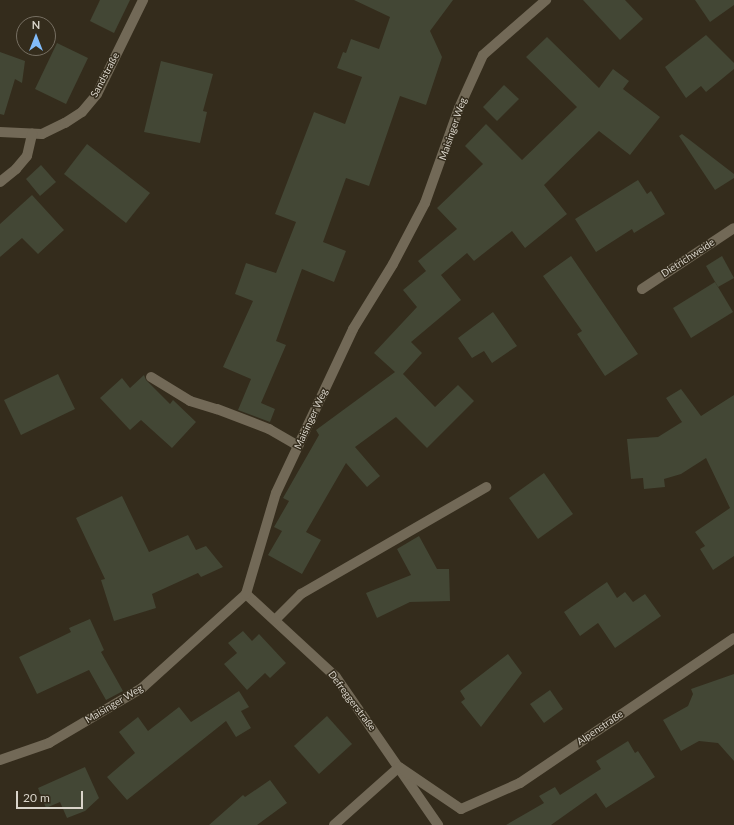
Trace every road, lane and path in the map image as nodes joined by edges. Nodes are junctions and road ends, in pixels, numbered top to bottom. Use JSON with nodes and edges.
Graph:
{"nodes":[{"id":1,"x":143,"y":0,"type":"edge"},
{"id":2,"x":546,"y":0,"type":"edge"},
{"id":3,"x":0,"y":132,"type":"edge"},
{"id":4,"x":32,"y":134,"type":"junction"},
{"id":5,"x":0,"y":182,"type":"edge"},
{"id":6,"x":734,"y":228,"type":"edge"},
{"id":7,"x":642,"y":289,"type":"dead end"},
{"id":8,"x":151,"y":377,"type":"dead end"},
{"id":9,"x":298,"y":446,"type":"junction"},
{"id":10,"x":486,"y":487,"type":"dead end"},
{"id":11,"x":246,"y":594,"type":"junction"},
{"id":12,"x":275,"y":620,"type":"junction"},
{"id":13,"x":734,"y":638,"type":"edge"},
{"id":14,"x":0,"y":760,"type":"edge"},
{"id":15,"x":399,"y":767,"type":"junction"},
{"id":16,"x":334,"y":825,"type":"edge"},
{"id":17,"x":438,"y":825,"type":"edge"}],
"edges":[{"from":1,"to":4,"type":"street","name":"Sandstraße"},
{"from":2,"to":9,"type":"street","name":"Maisinger Weg"},
{"from":3,"to":4,"type":"street","name":"Sandstraße"},
{"from":4,"to":5,"type":"street"},
{"from":6,"to":7,"type":"street","name":"Dietrichweide"},
{"from":8,"to":9,"type":"street"},
{"from":9,"to":11,"type":"street","name":"Maisinger Weg"},
{"from":10,"to":12,"type":"street"},
{"from":11,"to":12,"type":"street","name":"Defreggerstraße"},
{"from":11,"to":14,"type":"street","name":"Maisinger Weg"},
{"from":12,"to":15,"type":"street","name":"Defreggerstraße"},
{"from":13,"to":15,"type":"street","name":"Alpenstraße"},
{"from":15,"to":16,"type":"street"},
{"from":15,"to":17,"type":"street","name":"Defreggerstraße"}]}
